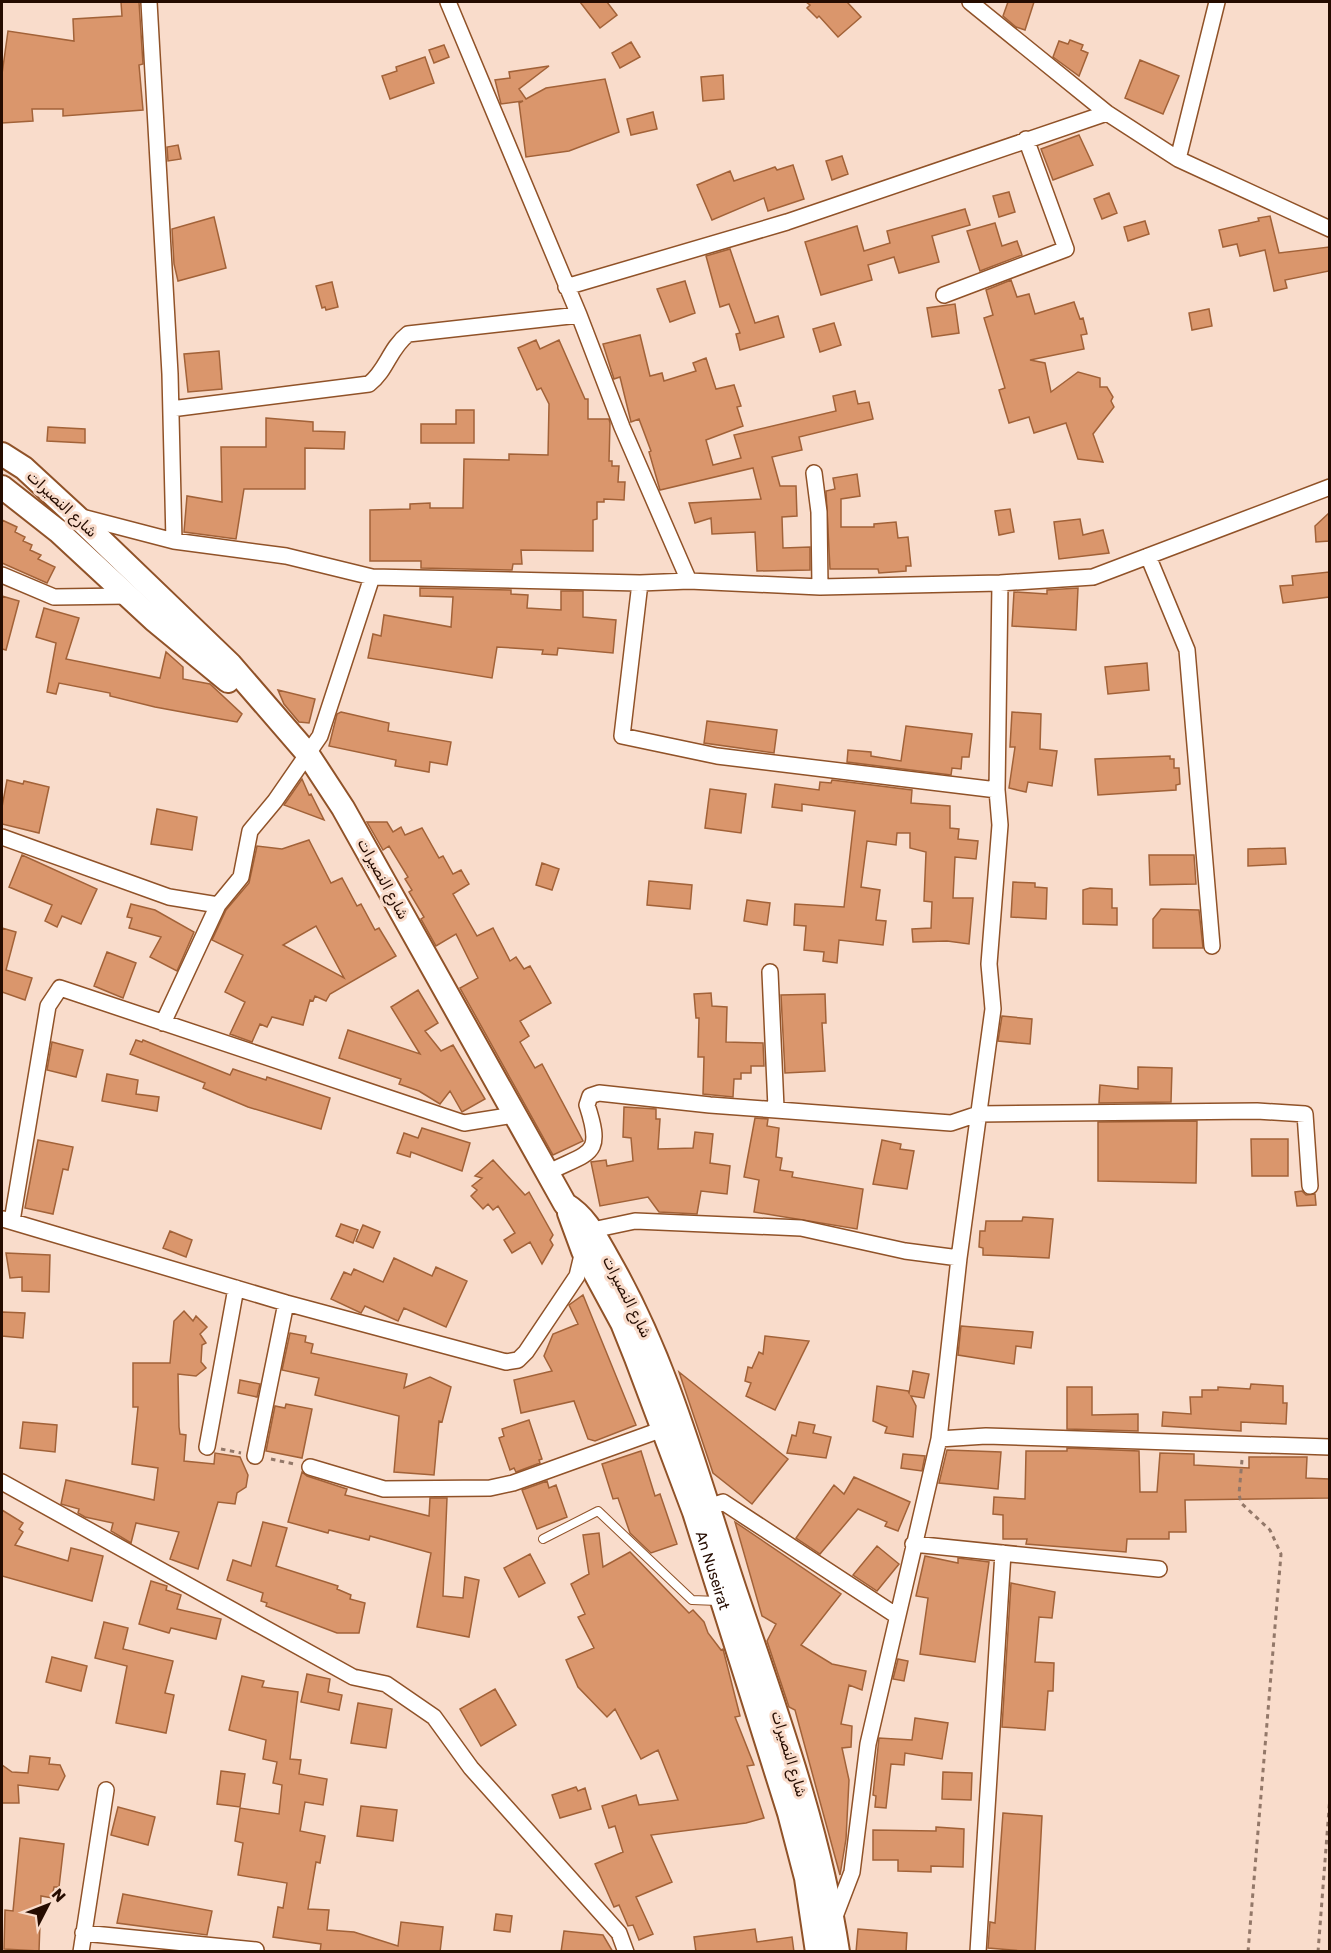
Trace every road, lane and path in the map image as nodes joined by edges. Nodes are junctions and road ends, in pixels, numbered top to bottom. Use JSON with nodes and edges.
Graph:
{"nodes":[{"id":1,"x":149,"y":2,"type":"edge"},
{"id":2,"x":448,"y":2,"type":"edge"},
{"id":3,"x":970,"y":2,"type":"edge"},
{"id":4,"x":1217,"y":2,"type":"edge"},
{"id":5,"x":1107,"y":113,"type":"junction"},
{"id":6,"x":1026,"y":139,"type":"junction"},
{"id":7,"x":1178,"y":159,"type":"junction"},
{"id":8,"x":1329,"y":229,"type":"edge"},
{"id":9,"x":566,"y":287,"type":"junction"},
{"id":10,"x":944,"y":295,"type":"dead end"},
{"id":11,"x":579,"y":315,"type":"junction"},
{"id":12,"x":171,"y":409,"type":"junction"},
{"id":13,"x":2,"y":454,"type":"edge"},
{"id":14,"x":814,"y":473,"type":"dead end"},
{"id":15,"x":2,"y":487,"type":"edge"},
{"id":16,"x":1329,"y":487,"type":"edge"},
{"id":17,"x":75,"y":515,"type":"junction"},
{"id":18,"x":174,"y":541,"type":"junction"},
{"id":19,"x":1148,"y":556,"type":"junction"},
{"id":20,"x":2,"y":576,"type":"edge"},
{"id":21,"x":372,"y":577,"type":"junction"},
{"id":22,"x":689,"y":581,"type":"junction"},
{"id":23,"x":640,"y":583,"type":"junction"},
{"id":24,"x":1000,"y":584,"type":"junction"},
{"id":25,"x":820,"y":587,"type":"junction"},
{"id":26,"x":128,"y":596,"type":"junction"},
{"id":27,"x":271,"y":711,"type":"junction"},
{"id":28,"x":307,"y":753,"type":"junction"},
{"id":29,"x":997,"y":790,"type":"junction"},
{"id":30,"x":2,"y":837,"type":"edge"},
{"id":31,"x":218,"y":905,"type":"junction"},
{"id":32,"x":1212,"y":946,"type":"dead end"},
{"id":33,"x":770,"y":972,"type":"dead end"},
{"id":34,"x":163,"y":1023,"type":"junction"},
{"id":35,"x":776,"y":1108,"type":"junction"},
{"id":36,"x":978,"y":1114,"type":"junction"},
{"id":37,"x":514,"y":1115,"type":"junction"},
{"id":38,"x":547,"y":1173,"type":"junction"},
{"id":39,"x":1310,"y":1186,"type":"dead end"},
{"id":40,"x":565,"y":1204,"type":"joint"},
{"id":41,"x":7,"y":1220,"type":"edge"},
{"id":42,"x":584,"y":1238,"type":"junction"},
{"id":43,"x":959,"y":1258,"type":"junction"},
{"id":44,"x":236,"y":1288,"type":"junction"},
{"id":45,"x":286,"y":1303,"type":"junction"},
{"id":46,"x":663,"y":1429,"type":"junction"},
{"id":47,"x":939,"y":1439,"type":"junction"},
{"id":48,"x":1243,"y":1443,"type":"junction"},
{"id":49,"x":207,"y":1447,"type":"dead end"},
{"id":50,"x":1329,"y":1447,"type":"edge"},
{"id":51,"x":255,"y":1456,"type":"dead end"},
{"id":52,"x":310,"y":1467,"type":"dead end"},
{"id":53,"x":2,"y":1482,"type":"edge"},
{"id":54,"x":702,"y":1509,"type":"junction"},
{"id":55,"x":543,"y":1539,"type":"dead end"},
{"id":56,"x":913,"y":1544,"type":"junction"},
{"id":57,"x":1003,"y":1553,"type":"junction"},
{"id":58,"x":1159,"y":1569,"type":"dead end"},
{"id":59,"x":720,"y":1601,"type":"junction"},
{"id":60,"x":897,"y":1616,"type":"junction"},
{"id":61,"x":106,"y":1790,"type":"dead end"},
{"id":62,"x":1329,"y":1796,"type":"edge"},
{"id":63,"x":833,"y":1921,"type":"junction"},
{"id":64,"x":83,"y":1933,"type":"junction"},
{"id":65,"x":816,"y":1947,"type":"edge"},
{"id":66,"x":256,"y":1950,"type":"dead end"},
{"id":67,"x":81,"y":1952,"type":"edge"},
{"id":68,"x":626,"y":1952,"type":"edge"},
{"id":69,"x":838,"y":1952,"type":"edge"},
{"id":70,"x":978,"y":1952,"type":"edge"},
{"id":71,"x":1248,"y":1952,"type":"edge"},
{"id":72,"x":1318,"y":1952,"type":"edge"}],
"edges":[{"from":1,"to":12,"type":"street"},
{"from":2,"to":9,"type":"street"},
{"from":3,"to":5,"type":"street"},
{"from":4,"to":7,"type":"street"},
{"from":5,"to":6,"type":"street"},
{"from":5,"to":7,"type":"street"},
{"from":6,"to":9,"type":"street"},
{"from":6,"to":10,"type":"street"},
{"from":7,"to":8,"type":"street"},
{"from":9,"to":11,"type":"street"},
{"from":11,"to":12,"type":"street"},
{"from":11,"to":22,"type":"street"},
{"from":12,"to":18,"type":"street"},
{"from":13,"to":17,"type":"main road","name":"شارع النصيرات"},
{"from":14,"to":25,"type":"street"},
{"from":15,"to":26,"type":"main road","name":"شارع النصيرات"},
{"from":16,"to":19,"type":"street"},
{"from":17,"to":18,"type":"street"},
{"from":17,"to":27,"type":"main road","name":"شارع النصيرات"},
{"from":18,"to":21,"type":"street"},
{"from":19,"to":24,"type":"street"},
{"from":19,"to":32,"type":"street"},
{"from":20,"to":26,"type":"street"},
{"from":21,"to":23,"type":"street"},
{"from":21,"to":28,"type":"street"},
{"from":22,"to":23,"type":"street"},
{"from":22,"to":25,"type":"street"},
{"from":23,"to":29,"type":"street"},
{"from":24,"to":25,"type":"street"},
{"from":24,"to":29,"type":"street"},
{"from":26,"to":27,"type":"main road","name":"شارع النصيرات"},
{"from":27,"to":28,"type":"main road","name":"شارع النصيرات"},
{"from":28,"to":31,"type":"street"},
{"from":28,"to":37,"type":"main road","name":"شارع النصيرات"},
{"from":29,"to":36,"type":"street"},
{"from":30,"to":31,"type":"street"},
{"from":31,"to":34,"type":"street"},
{"from":33,"to":35,"type":"street"},
{"from":34,"to":37,"type":"street"},
{"from":34,"to":41,"type":"street"},
{"from":35,"to":36,"type":"street"},
{"from":35,"to":38,"type":"street"},
{"from":36,"to":39,"type":"street"},
{"from":36,"to":43,"type":"street"},
{"from":37,"to":38,"type":"main road","name":"شارع النصيرات"},
{"from":38,"to":40,"type":"main road","name":"شارع النصيرات"},
{"from":40,"to":42,"type":"main road","name":"An Nuseirat"},
{"from":41,"to":44,"type":"street"},
{"from":42,"to":43,"type":"street"},
{"from":42,"to":45,"type":"street"},
{"from":42,"to":46,"type":"main road","name":"An Nuseirat"},
{"from":42,"to":54,"type":"main road","name":"شارع النصيرات"},
{"from":43,"to":47,"type":"street"},
{"from":44,"to":45,"type":"street"},
{"from":44,"to":49,"type":"street"},
{"from":45,"to":51,"type":"street"},
{"from":46,"to":52,"type":"street"},
{"from":46,"to":54,"type":"main road","name":"An Nuseirat"},
{"from":47,"to":48,"type":"street"},
{"from":47,"to":56,"type":"street"},
{"from":48,"to":50,"type":"street"},
{"from":48,"to":71,"type":"path"},
{"from":53,"to":68,"type":"street"},
{"from":54,"to":59,"type":"main road","name":"An Nuseirat"},
{"from":54,"to":60,"type":"street"},
{"from":54,"to":63,"type":"main road","name":"شارع النصيرات"},
{"from":55,"to":59,"type":"lane"},
{"from":56,"to":57,"type":"street"},
{"from":56,"to":60,"type":"street"},
{"from":57,"to":58,"type":"street"},
{"from":57,"to":70,"type":"street"},
{"from":59,"to":65,"type":"main road","name":"An Nuseirat"},
{"from":60,"to":63,"type":"street"},
{"from":61,"to":64,"type":"street"},
{"from":62,"to":72,"type":"path"},
{"from":63,"to":65,"type":"street"},
{"from":63,"to":69,"type":"main road","name":"شارع النصيرات"},
{"from":64,"to":66,"type":"street"},
{"from":64,"to":67,"type":"street"}]}
